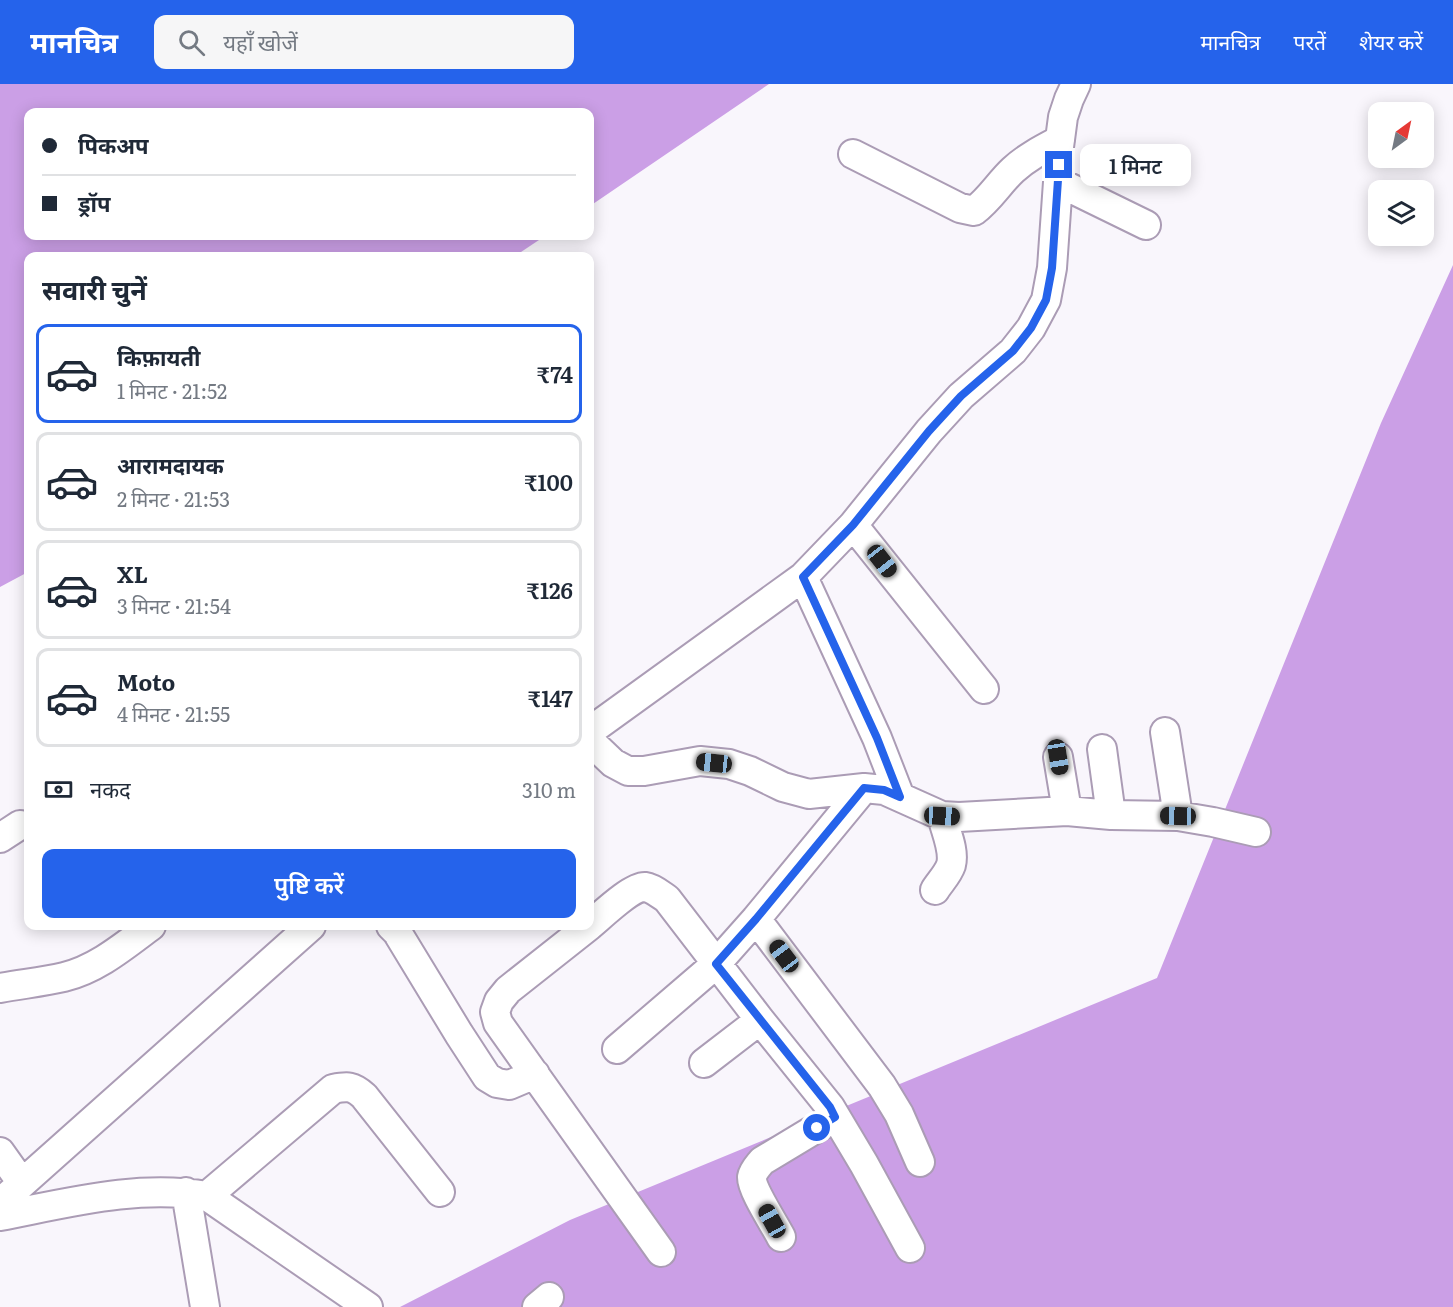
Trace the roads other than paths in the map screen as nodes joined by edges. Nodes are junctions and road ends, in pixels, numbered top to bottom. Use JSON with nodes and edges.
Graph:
{"nodes":[{"id":1,"x":1076,"y":84,"type":"edge"},
{"id":2,"x":1060,"y":140,"type":"junction"},
{"id":3,"x":853,"y":154,"type":"dead end"},
{"id":4,"x":1058,"y":182,"type":"junction"},
{"id":5,"x":1146,"y":225,"type":"dead end"},
{"id":6,"x":853,"y":525,"type":"junction"},
{"id":7,"x":803,"y":577,"type":"junction"},
{"id":8,"x":984,"y":689,"type":"dead end"},
{"id":9,"x":594,"y":728,"type":"edge"},
{"id":10,"x":1165,"y":732,"type":"dead end"},
{"id":11,"x":594,"y":745,"type":"edge"},
{"id":12,"x":1102,"y":749,"type":"dead end"},
{"id":13,"x":1058,"y":757,"type":"dead end"},
{"id":14,"x":864,"y":788,"type":"junction"},
{"id":15,"x":900,"y":797,"type":"junction"},
{"id":16,"x":1067,"y":812,"type":"junction"},
{"id":17,"x":1111,"y":815,"type":"junction"},
{"id":18,"x":942,"y":816,"type":"junction"},
{"id":19,"x":1178,"y":816,"type":"junction"},
{"id":20,"x":1256,"y":832,"type":"dead end"},
{"id":21,"x":935,"y":890,"type":"dead end"},
{"id":22,"x":756,"y":919,"type":"junction"},
{"id":23,"x":594,"y":921,"type":"edge"},
{"id":24,"x":146,"y":930,"type":"edge"},
{"id":25,"x":307,"y":930,"type":"edge"},
{"id":26,"x":395,"y":930,"type":"edge"},
{"id":27,"x":583,"y":930,"type":"edge"},
{"id":28,"x":716,"y":964,"type":"junction"},
{"id":29,"x":0,"y":988,"type":"edge"},
{"id":30,"x":760,"y":1020,"type":"junction"},
{"id":31,"x":617,"y":1049,"type":"dead end"},
{"id":32,"x":704,"y":1063,"type":"dead end"},
{"id":33,"x":536,"y":1074,"type":"junction"},
{"id":34,"x":835,"y":1117,"type":"junction"},
{"id":35,"x":0,"y":1152,"type":"edge"},
{"id":36,"x":920,"y":1162,"type":"dead end"},
{"id":37,"x":22,"y":1183,"type":"junction"},
{"id":38,"x":440,"y":1192,"type":"dead end"},
{"id":39,"x":197,"y":1194,"type":"junction"},
{"id":40,"x":0,"y":1203,"type":"edge"},
{"id":41,"x":0,"y":1216,"type":"edge"},
{"id":42,"x":781,"y":1237,"type":"dead end"},
{"id":43,"x":910,"y":1248,"type":"dead end"},
{"id":44,"x":661,"y":1252,"type":"dead end"},
{"id":45,"x":205,"y":1307,"type":"edge"},
{"id":46,"x":368,"y":1307,"type":"edge"}],
"edges":[{"from":1,"to":2,"type":"street"},
{"from":2,"to":3,"type":"street"},
{"from":2,"to":4,"type":"street"},
{"from":4,"to":5,"type":"street"},
{"from":4,"to":6,"type":"street"},
{"from":6,"to":7,"type":"street"},
{"from":6,"to":8,"type":"street"},
{"from":7,"to":9,"type":"street"},
{"from":7,"to":15,"type":"street"},
{"from":10,"to":19,"type":"street"},
{"from":11,"to":14,"type":"street"},
{"from":12,"to":17,"type":"street"},
{"from":13,"to":16,"type":"street"},
{"from":14,"to":15,"type":"street"},
{"from":14,"to":22,"type":"street"},
{"from":15,"to":18,"type":"street"},
{"from":16,"to":17,"type":"street"},
{"from":16,"to":18,"type":"street"},
{"from":17,"to":19,"type":"street"},
{"from":18,"to":21,"type":"street"},
{"from":19,"to":20,"type":"street"},
{"from":22,"to":28,"type":"street"},
{"from":22,"to":36,"type":"street"},
{"from":23,"to":28,"type":"street"},
{"from":24,"to":29,"type":"street"},
{"from":25,"to":37,"type":"street"},
{"from":26,"to":33,"type":"street"},
{"from":27,"to":33,"type":"street"},
{"from":28,"to":30,"type":"street"},
{"from":28,"to":31,"type":"street"},
{"from":30,"to":32,"type":"street"},
{"from":30,"to":34,"type":"street"},
{"from":33,"to":44,"type":"street"},
{"from":34,"to":42,"type":"street"},
{"from":34,"to":43,"type":"street"},
{"from":35,"to":37,"type":"street"},
{"from":37,"to":40,"type":"street"},
{"from":38,"to":39,"type":"street"},
{"from":39,"to":41,"type":"street"},
{"from":39,"to":45,"type":"street"},
{"from":39,"to":46,"type":"street"}]}
